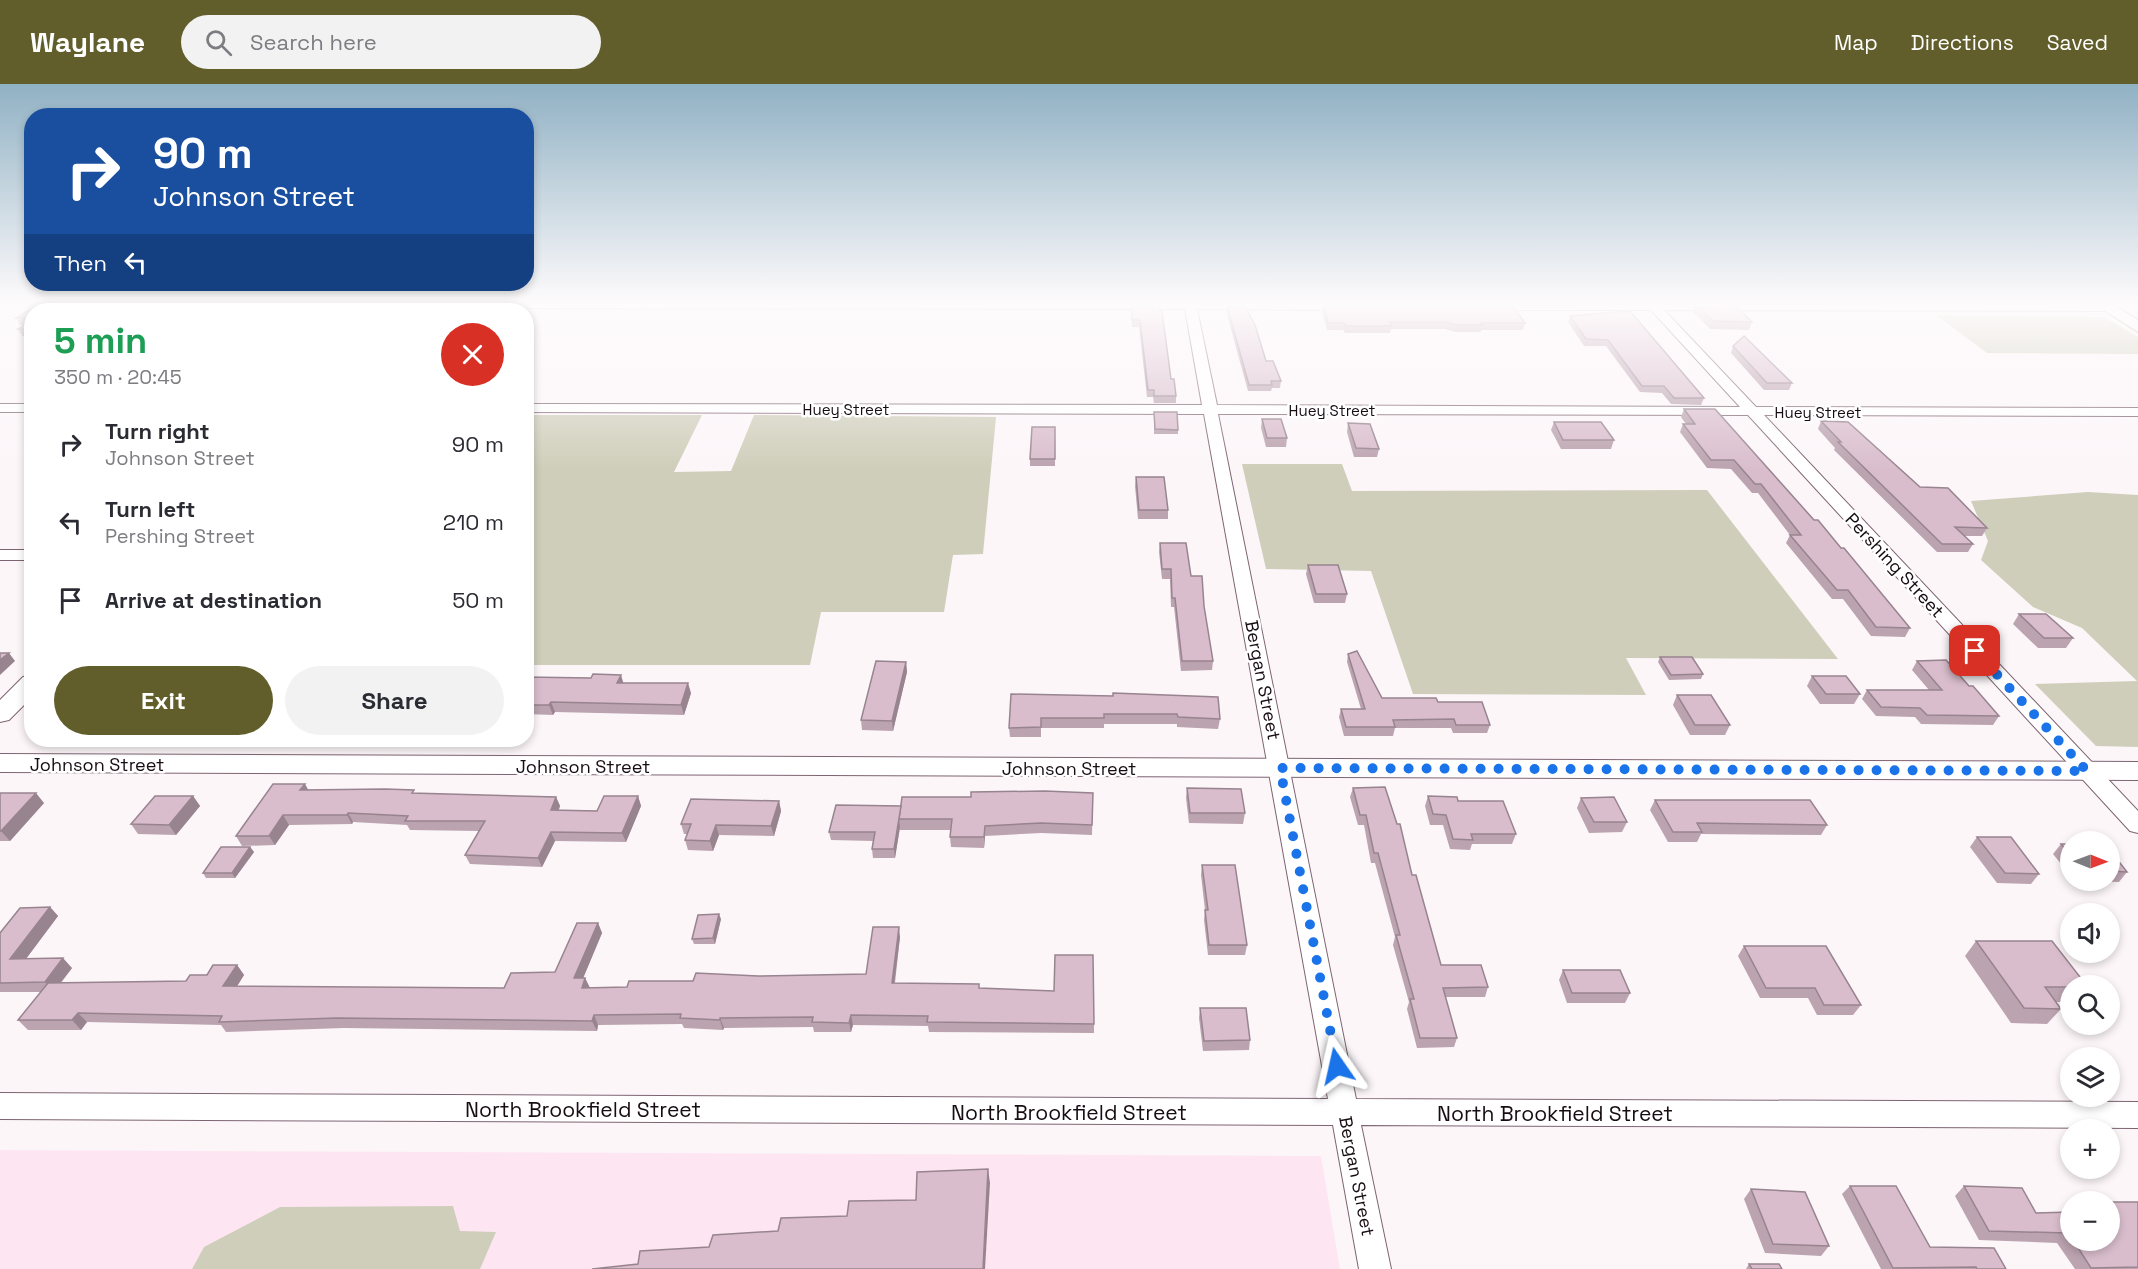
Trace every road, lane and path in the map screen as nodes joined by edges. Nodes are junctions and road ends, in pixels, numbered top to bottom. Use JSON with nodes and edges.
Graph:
{"nodes":[{"id":1,"x":1200,"y":359,"type":"edge"},
{"id":2,"x":1703,"y":359,"type":"edge"},
{"id":3,"x":0,"y":408,"type":"edge"},
{"id":4,"x":24,"y":408,"type":"edge"},
{"id":5,"x":534,"y":408,"type":"edge"},
{"id":6,"x":1210,"y":409,"type":"junction"},
{"id":7,"x":1752,"y":412,"type":"junction"},
{"id":8,"x":2138,"y":412,"type":"edge"},
{"id":9,"x":0,"y":555,"type":"edge"},
{"id":10,"x":24,"y":555,"type":"edge"},
{"id":11,"x":24,"y":691,"type":"edge"},
{"id":12,"x":0,"y":714,"type":"edge"},
{"id":13,"x":0,"y":763,"type":"edge"},
{"id":14,"x":1280,"y":768,"type":"junction"},
{"id":15,"x":2087,"y":771,"type":"junction"},
{"id":16,"x":2138,"y":771,"type":"edge"},
{"id":17,"x":2138,"y":825,"type":"edge"},
{"id":18,"x":0,"y":1106,"type":"edge"},
{"id":19,"x":1345,"y":1112,"type":"junction"},
{"id":20,"x":2138,"y":1114,"type":"edge"},
{"id":21,"x":1375,"y":1269,"type":"edge"}],
"edges":[{"from":1,"to":6,"type":"street","name":"Bergan Street"},
{"from":2,"to":7,"type":"street","name":"Pershing Street"},
{"from":3,"to":4,"type":"street"},
{"from":5,"to":6,"type":"street","name":"Huey Street"},
{"from":6,"to":7,"type":"street","name":"Huey Street"},
{"from":6,"to":14,"type":"street","name":"Bergan Street"},
{"from":7,"to":8,"type":"street","name":"Huey Street"},
{"from":7,"to":15,"type":"street","name":"Pershing Street"},
{"from":9,"to":10,"type":"street"},
{"from":11,"to":12,"type":"street"},
{"from":13,"to":14,"type":"street","name":"Johnson Street"},
{"from":14,"to":15,"type":"street","name":"Johnson Street"},
{"from":14,"to":19,"type":"street","name":"Bergan Street"},
{"from":15,"to":16,"type":"street","name":"Johnson Street"},
{"from":15,"to":17,"type":"street","name":"Pershing Street"},
{"from":18,"to":19,"type":"street","name":"North Brookfield Street"},
{"from":19,"to":20,"type":"street","name":"North Brookfield Street"},
{"from":19,"to":21,"type":"street","name":"Bergan Street"}]}
